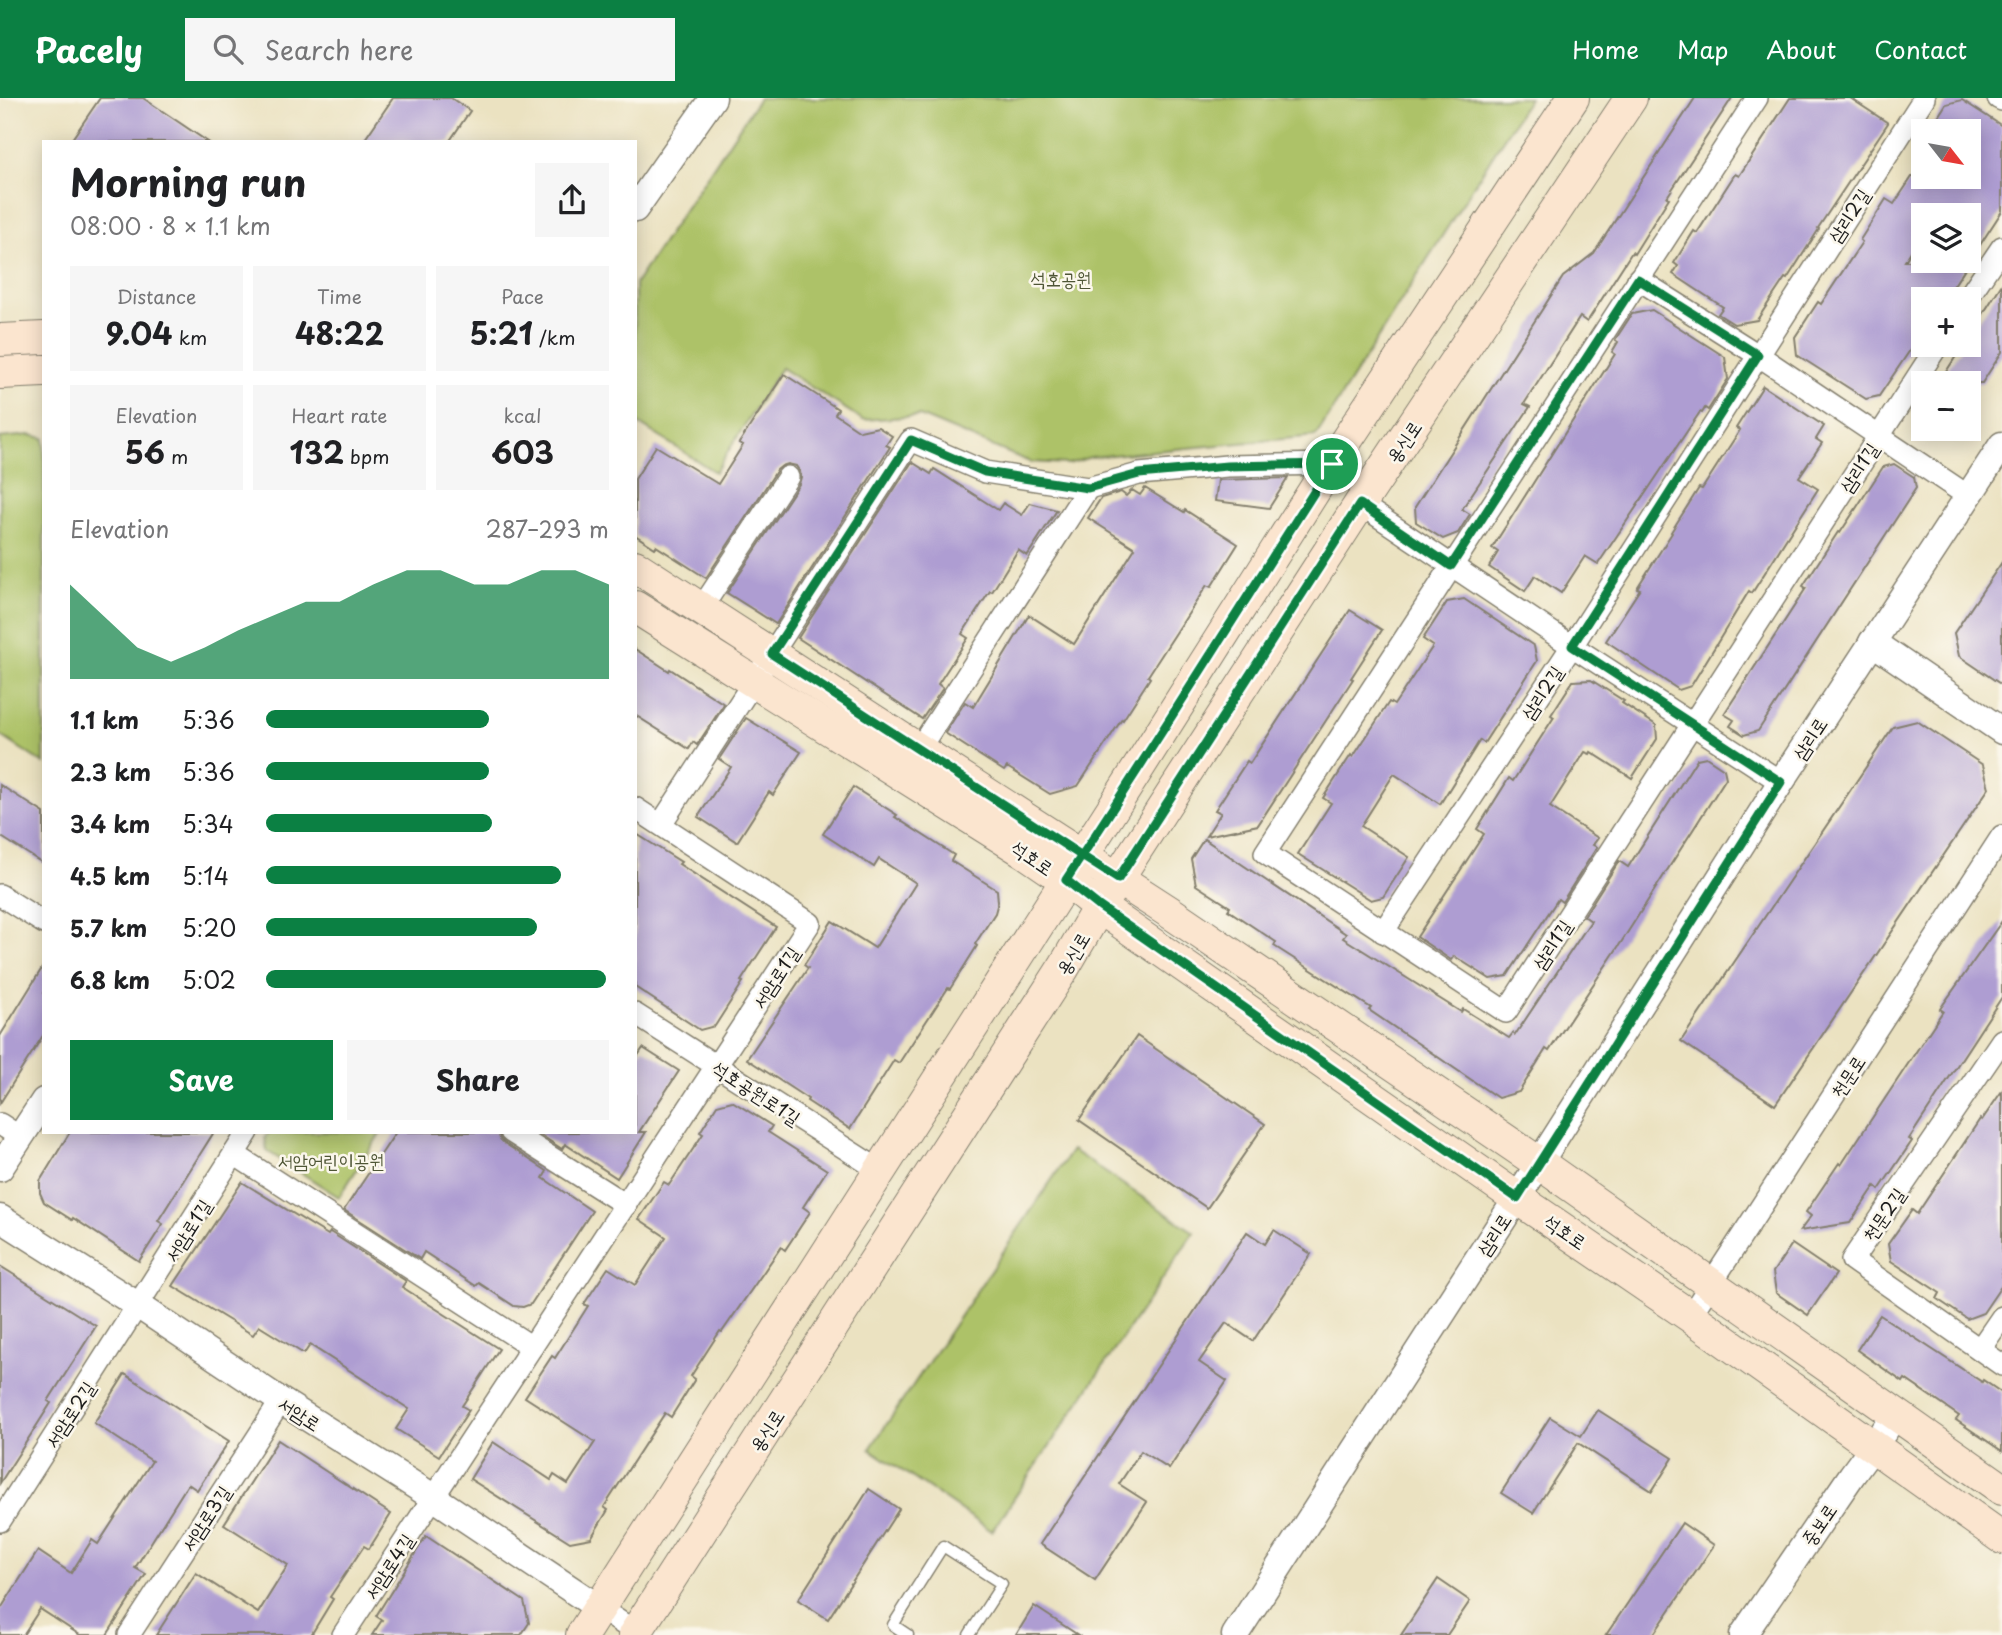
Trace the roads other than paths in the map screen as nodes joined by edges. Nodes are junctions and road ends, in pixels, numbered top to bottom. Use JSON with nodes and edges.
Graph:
{"nodes":[{"id":1,"x":713,"y":98,"type":"edge"},
{"id":2,"x":1573,"y":98,"type":"edge"},
{"id":3,"x":1631,"y":98,"type":"edge"},
{"id":4,"x":1757,"y":98,"type":"edge"},
{"id":5,"x":1924,"y":98,"type":"edge"},
{"id":6,"x":637,"y":206,"type":"edge"},
{"id":7,"x":2002,"y":247,"type":"edge"},
{"id":8,"x":1638,"y":279,"type":"junction"},
{"id":9,"x":1975,"y":287,"type":"edge"},
{"id":10,"x":42,"y":338,"type":"edge"},
{"id":11,"x":0,"y":340,"type":"edge"},
{"id":12,"x":1758,"y":355,"type":"junction"},
{"id":13,"x":1930,"y":357,"type":"edge"},
{"id":14,"x":42,"y":371,"type":"edge"},
{"id":15,"x":0,"y":373,"type":"edge"},
{"id":16,"x":1878,"y":435,"type":"junction"},
{"id":17,"x":2002,"y":445,"type":"edge"},
{"id":18,"x":1332,"y":464,"type":"junction"},
{"id":19,"x":788,"y":477,"type":"dead end"},
{"id":20,"x":1088,"y":488,"type":"junction"},
{"id":21,"x":1968,"y":496,"type":"junction"},
{"id":22,"x":1360,"y":504,"type":"junction"},
{"id":23,"x":1451,"y":566,"type":"junction"},
{"id":24,"x":637,"y":567,"type":"edge"},
{"id":25,"x":637,"y":608,"type":"edge"},
{"id":26,"x":701,"y":609,"type":"junction"},
{"id":27,"x":1872,"y":642,"type":"junction"},
{"id":28,"x":1572,"y":646,"type":"junction"},
{"id":29,"x":772,"y":654,"type":"junction"},
{"id":30,"x":754,"y":681,"type":"junction"},
{"id":31,"x":1692,"y":724,"type":"junction"},
{"id":32,"x":2002,"y":731,"type":"edge"},
{"id":33,"x":919,"y":749,"type":"junction"},
{"id":34,"x":1781,"y":782,"type":"junction"},
{"id":35,"x":637,"y":809,"type":"edge"},
{"id":36,"x":661,"y":824,"type":"junction"},
{"id":37,"x":2002,"y":836,"type":"edge"},
{"id":38,"x":1074,"y":868,"type":"junction"},
{"id":39,"x":1118,"y":879,"type":"junction"},
{"id":40,"x":0,"y":895,"type":"edge"},
{"id":41,"x":1100,"y":907,"type":"junction"},
{"id":42,"x":42,"y":922,"type":"edge"},
{"id":43,"x":1383,"y":932,"type":"junction"},
{"id":44,"x":637,"y":1015,"type":"edge"},
{"id":45,"x":2002,"y":1040,"type":"edge"},
{"id":46,"x":717,"y":1067,"type":"junction"},
{"id":47,"x":42,"y":1103,"type":"edge"},
{"id":48,"x":10,"y":1130,"type":"edge"},
{"id":49,"x":247,"y":1134,"type":"edge"},
{"id":50,"x":514,"y":1134,"type":"edge"},
{"id":51,"x":234,"y":1154,"type":"junction"},
{"id":52,"x":1538,"y":1163,"type":"junction"},
{"id":53,"x":0,"y":1168,"type":"edge"},
{"id":54,"x":879,"y":1170,"type":"junction"},
{"id":55,"x":1517,"y":1198,"type":"junction"},
{"id":56,"x":626,"y":1205,"type":"junction"},
{"id":57,"x":0,"y":1218,"type":"edge"},
{"id":58,"x":1712,"y":1284,"type":"junction"},
{"id":59,"x":139,"y":1306,"type":"junction"},
{"id":60,"x":1690,"y":1316,"type":"junction"},
{"id":61,"x":2002,"y":1317,"type":"edge"},
{"id":62,"x":532,"y":1347,"type":"junction"},
{"id":63,"x":1980,"y":1349,"type":"junction"},
{"id":64,"x":2002,"y":1364,"type":"edge"},
{"id":65,"x":281,"y":1401,"type":"junction"},
{"id":66,"x":1896,"y":1415,"type":"junction"},
{"id":67,"x":1872,"y":1446,"type":"junction"},
{"id":68,"x":2002,"y":1489,"type":"edge"},
{"id":69,"x":433,"y":1497,"type":"junction"},
{"id":70,"x":0,"y":1521,"type":"edge"},
{"id":71,"x":2002,"y":1538,"type":"edge"},
{"id":72,"x":599,"y":1608,"type":"junction"},
{"id":73,"x":637,"y":1634,"type":"edge"},
{"id":74,"x":129,"y":1635,"type":"edge"},
{"id":75,"x":343,"y":1635,"type":"edge"},
{"id":76,"x":582,"y":1635,"type":"edge"},
{"id":77,"x":908,"y":1635,"type":"edge"},
{"id":78,"x":969,"y":1635,"type":"edge"},
{"id":79,"x":1234,"y":1635,"type":"edge"},
{"id":80,"x":1743,"y":1635,"type":"edge"}],
"edges":[{"from":1,"to":6,"type":"street"},
{"from":2,"to":18,"type":"main road"},
{"from":3,"to":22,"type":"main road","name":"용신로"},
{"from":4,"to":8,"type":"street","name":"삼리1길"},
{"from":5,"to":12,"type":"street","name":"삼리2길"},
{"from":7,"to":9,"type":"street"},
{"from":8,"to":12,"type":"street"},
{"from":8,"to":23,"type":"street","name":"삼리1길"},
{"from":10,"to":11,"type":"main road"},
{"from":12,"to":16,"type":"street"},
{"from":12,"to":28,"type":"street","name":"삼리2길"},
{"from":13,"to":16,"type":"street","name":"삼리1길"},
{"from":14,"to":15,"type":"main road"},
{"from":16,"to":21,"type":"street"},
{"from":16,"to":31,"type":"street","name":"삼리1길"},
{"from":17,"to":21,"type":"street","name":"삼리로"},
{"from":18,"to":20,"type":"street"},
{"from":18,"to":38,"type":"main road"},
{"from":19,"to":26,"type":"street"},
{"from":20,"to":29,"type":"street"},
{"from":20,"to":33,"type":"street"},
{"from":21,"to":27,"type":"street","name":"삼리로"},
{"from":22,"to":23,"type":"street"},
{"from":22,"to":39,"type":"main road","name":"용신로"},
{"from":23,"to":28,"type":"street"},
{"from":23,"to":43,"type":"street","name":"삼리1길"},
{"from":24,"to":26,"type":"main road","name":"석호로"},
{"from":25,"to":30,"type":"main road","name":"석호로"},
{"from":26,"to":29,"type":"main road","name":"석호로"},
{"from":27,"to":32,"type":"street"},
{"from":27,"to":34,"type":"street","name":"삼리로"},
{"from":28,"to":31,"type":"street"},
{"from":28,"to":43,"type":"street","name":"삼리2길"},
{"from":29,"to":30,"type":"street"},
{"from":29,"to":33,"type":"main road","name":"석호로"},
{"from":30,"to":36,"type":"street"},
{"from":30,"to":38,"type":"main road","name":"석호로"},
{"from":31,"to":34,"type":"street"},
{"from":31,"to":43,"type":"street","name":"삼리1길"},
{"from":33,"to":38,"type":"main road","name":"석호로"},
{"from":34,"to":52,"type":"street","name":"삼리로"},
{"from":35,"to":36,"type":"street","name":"서암로1길"},
{"from":36,"to":46,"type":"street","name":"서암로1길"},
{"from":37,"to":58,"type":"street","name":"천문로"},
{"from":38,"to":39,"type":"main road","name":"석호로"},
{"from":38,"to":41,"type":"main road","name":"석호로"},
{"from":38,"to":54,"type":"main road"},
{"from":39,"to":41,"type":"main road","name":"용신로"},
{"from":39,"to":52,"type":"main road","name":"석호로"},
{"from":40,"to":42,"type":"street"},
{"from":41,"to":55,"type":"main road","name":"석호로"},
{"from":41,"to":73,"type":"main road","name":"용신로"},
{"from":44,"to":46,"type":"street","name":"석호공원로1길"},
{"from":45,"to":63,"type":"street","name":"천문2길"},
{"from":46,"to":54,"type":"street","name":"석호공원로1길"},
{"from":46,"to":56,"type":"street","name":"서암로1길"},
{"from":47,"to":48,"type":"street"},
{"from":48,"to":53,"type":"street"},
{"from":49,"to":51,"type":"street","name":"서암로1길"},
{"from":50,"to":56,"type":"street"},
{"from":51,"to":59,"type":"street","name":"서암로1길"},
{"from":51,"to":62,"type":"street"},
{"from":52,"to":55,"type":"street","name":"삼리로"},
{"from":52,"to":58,"type":"main road","name":"석호로"},
{"from":54,"to":72,"type":"main road"},
{"from":55,"to":60,"type":"main road","name":"석호로"},
{"from":55,"to":79,"type":"street","name":"삼리로"},
{"from":56,"to":62,"type":"street","name":"서암로1길"},
{"from":57,"to":59,"type":"street","name":"서암로"},
{"from":58,"to":60,"type":"street","name":"천문로"},
{"from":58,"to":66,"type":"main road","name":"석호로"},
{"from":59,"to":65,"type":"street","name":"서암로"},
{"from":59,"to":70,"type":"street","name":"서암로2길"},
{"from":60,"to":67,"type":"main road","name":"석호로"},
{"from":61,"to":63,"type":"street"},
{"from":62,"to":69,"type":"street","name":"서암로1길"},
{"from":63,"to":64,"type":"street","name":"천문2길"},
{"from":65,"to":69,"type":"street","name":"서암로"},
{"from":65,"to":74,"type":"street","name":"서암로3길"},
{"from":66,"to":67,"type":"street","name":"중보로"},
{"from":66,"to":68,"type":"main road","name":"석호로"},
{"from":67,"to":71,"type":"main road","name":"석호로"},
{"from":67,"to":80,"type":"street","name":"중보로"},
{"from":69,"to":72,"type":"street","name":"서암로"},
{"from":69,"to":75,"type":"street","name":"서암로4길"},
{"from":72,"to":73,"type":"street"},
{"from":72,"to":76,"type":"main road"},
{"from":77,"to":78,"type":"lane"}]}
